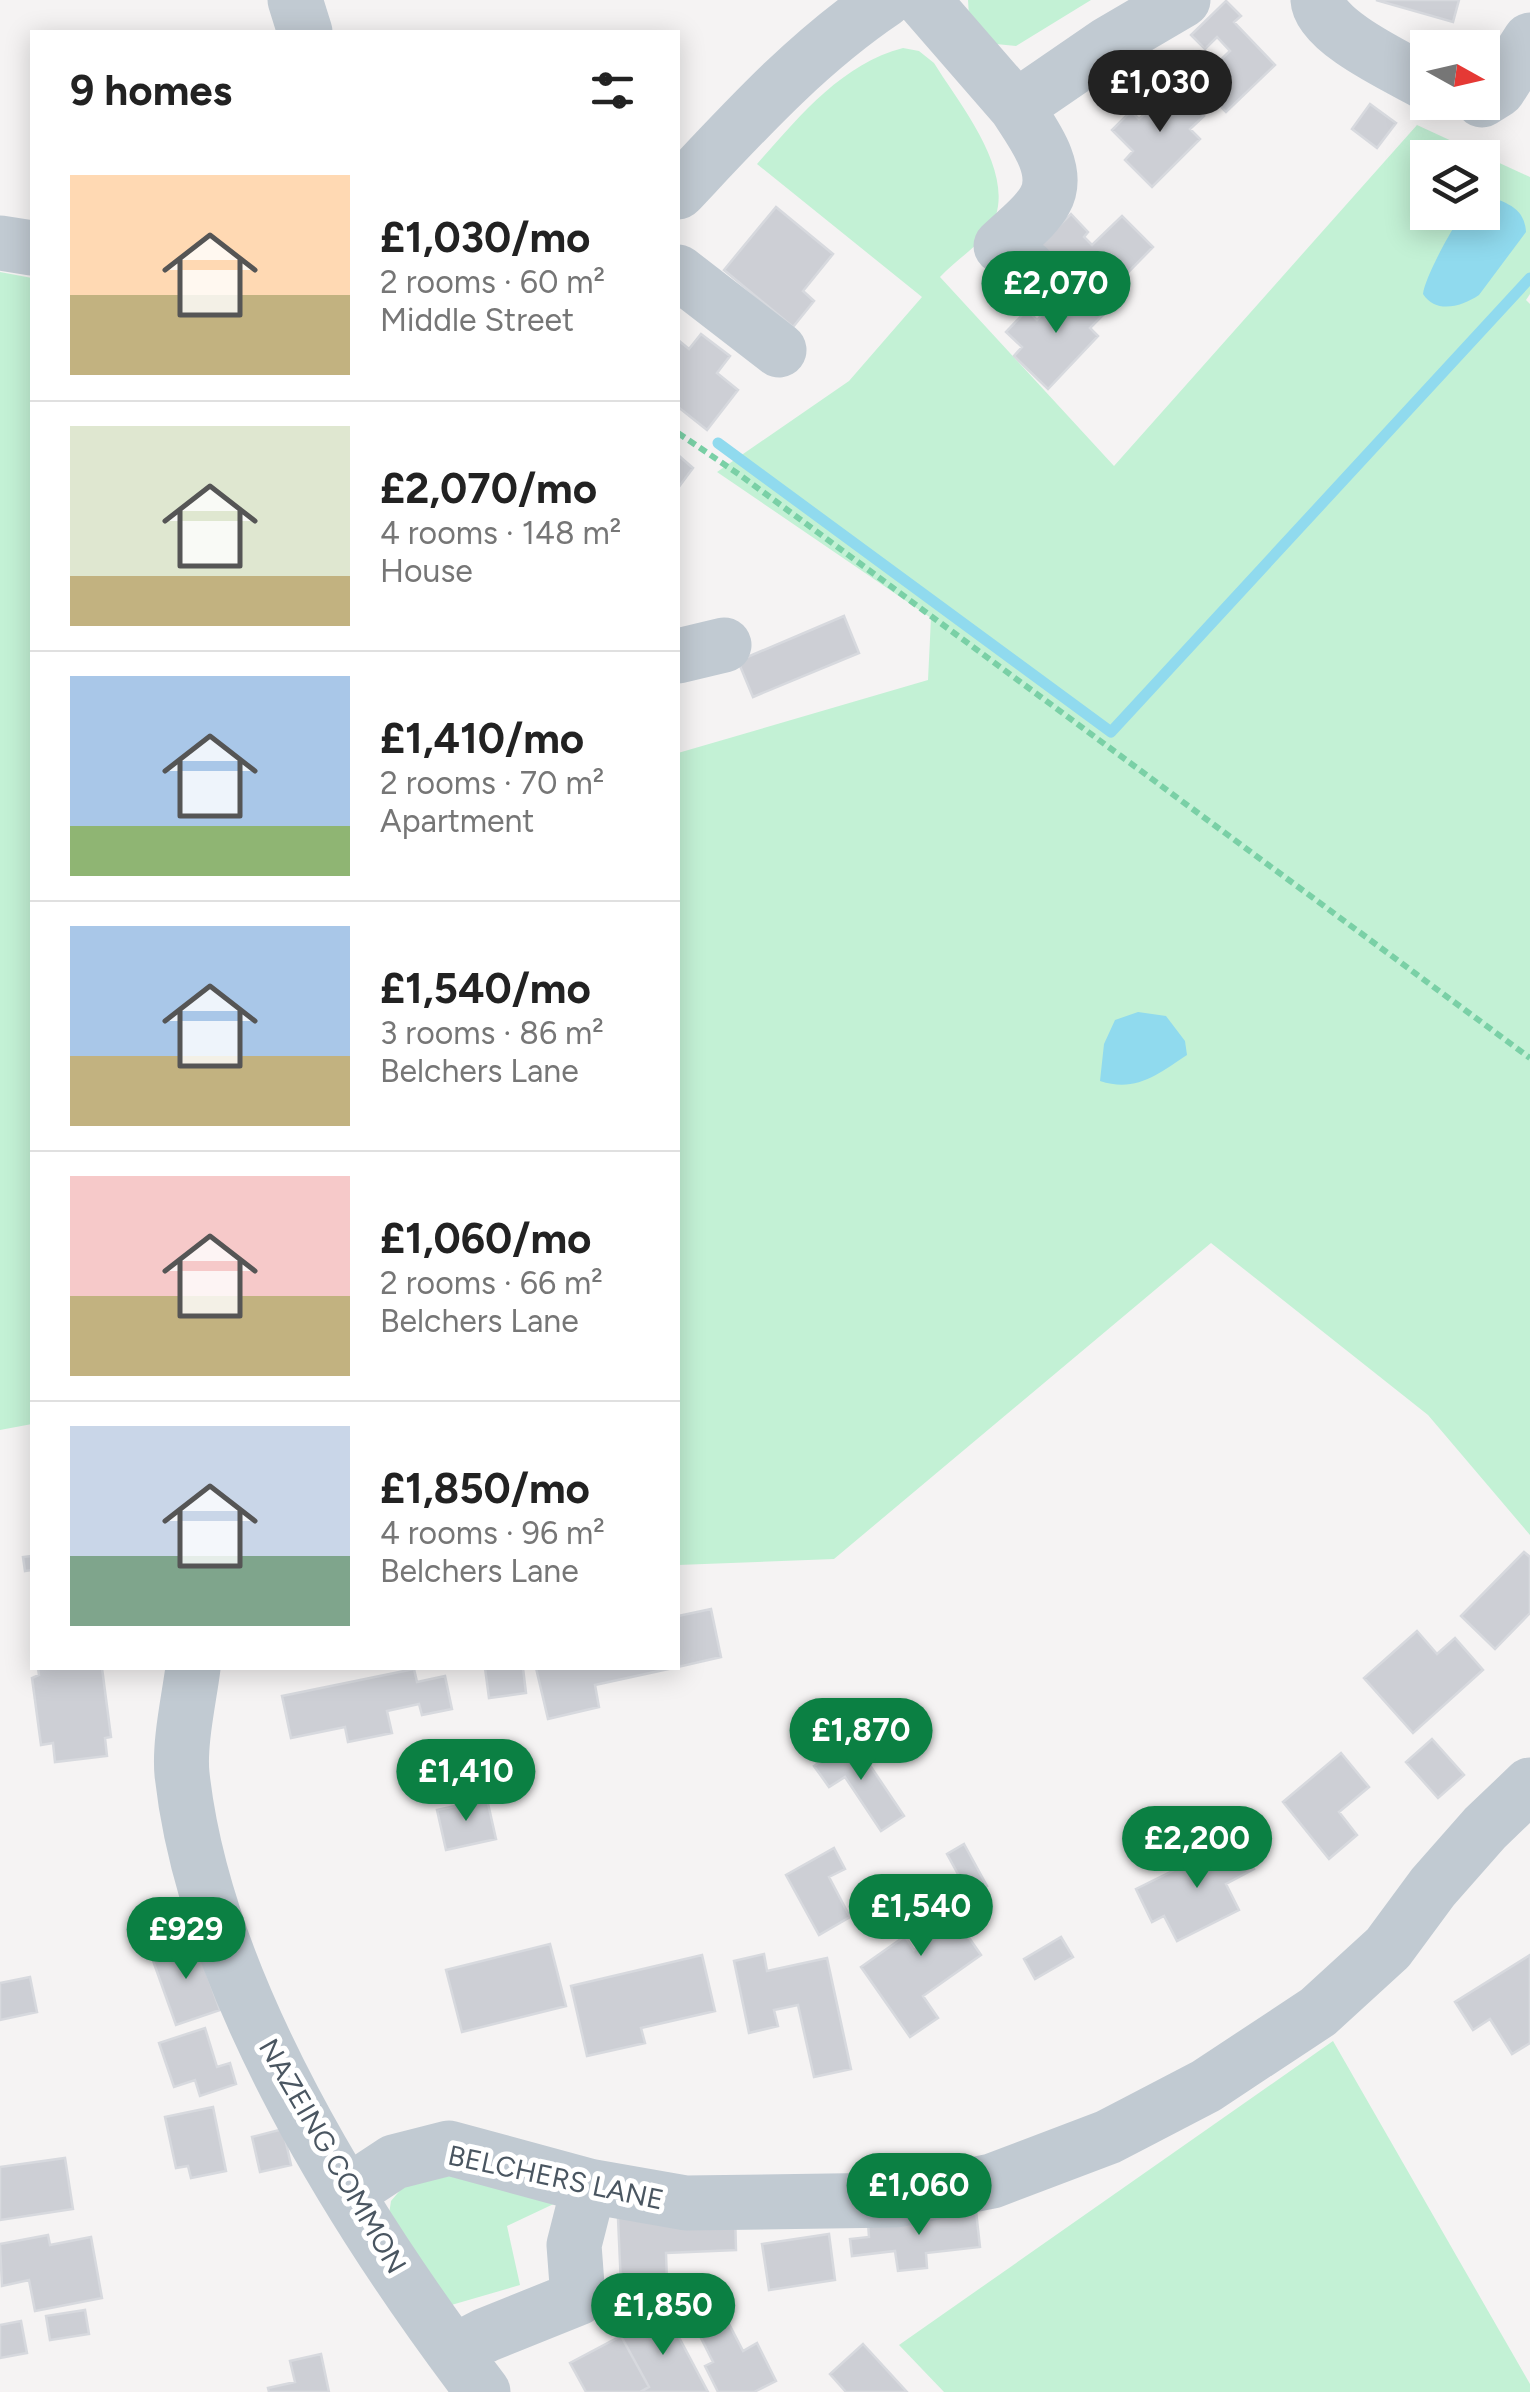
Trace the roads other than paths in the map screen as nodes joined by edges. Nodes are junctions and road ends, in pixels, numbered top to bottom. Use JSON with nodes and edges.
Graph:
{"nodes":[{"id":1,"x":295,"y":0,"type":"edge"},
{"id":2,"x":885,"y":0,"type":"edge"},
{"id":3,"x":924,"y":0,"type":"edge"},
{"id":4,"x":1184,"y":0,"type":"edge"},
{"id":5,"x":1318,"y":0,"type":"edge"},
{"id":6,"x":305,"y":30,"type":"edge"},
{"id":7,"x":1530,"y":40,"type":"edge"},
{"id":8,"x":1410,"y":73,"type":"edge"},
{"id":9,"x":1500,"y":87,"type":"edge"},
{"id":10,"x":1016,"y":107,"type":"junction"},
{"id":11,"x":680,"y":190,"type":"edge"},
{"id":12,"x":0,"y":242,"type":"edge"},
{"id":13,"x":30,"y":248,"type":"edge"},
{"id":14,"x":1029,"y":268,"type":"dead end"},
{"id":15,"x":680,"y":274,"type":"edge"},
{"id":16,"x":779,"y":350,"type":"dead end"},
{"id":17,"x":193,"y":1670,"type":"edge"},
{"id":18,"x":1530,"y":1785,"type":"edge"},
{"id":19,"x":589,"y":2186,"type":"junction"},
{"id":20,"x":348,"y":2193,"type":"junction"},
{"id":21,"x":468,"y":2372,"type":"edge"}],
"edges":[{"from":1,"to":6,"type":"street"},
{"from":2,"to":11,"type":"street"},
{"from":3,"to":10,"type":"street"},
{"from":4,"to":10,"type":"street"},
{"from":5,"to":8,"type":"street"},
{"from":7,"to":9,"type":"street"},
{"from":10,"to":14,"type":"street"},
{"from":12,"to":13,"type":"street"},
{"from":15,"to":16,"type":"street"},
{"from":17,"to":20,"type":"street","name":"NAZEING COMMON"},
{"from":18,"to":19,"type":"street","name":"BELCHERS LANE"},
{"from":19,"to":20,"type":"street","name":"BELCHERS LANE"},
{"from":19,"to":21,"type":"street"},
{"from":20,"to":21,"type":"street","name":"NAZEING COMMON"}]}
